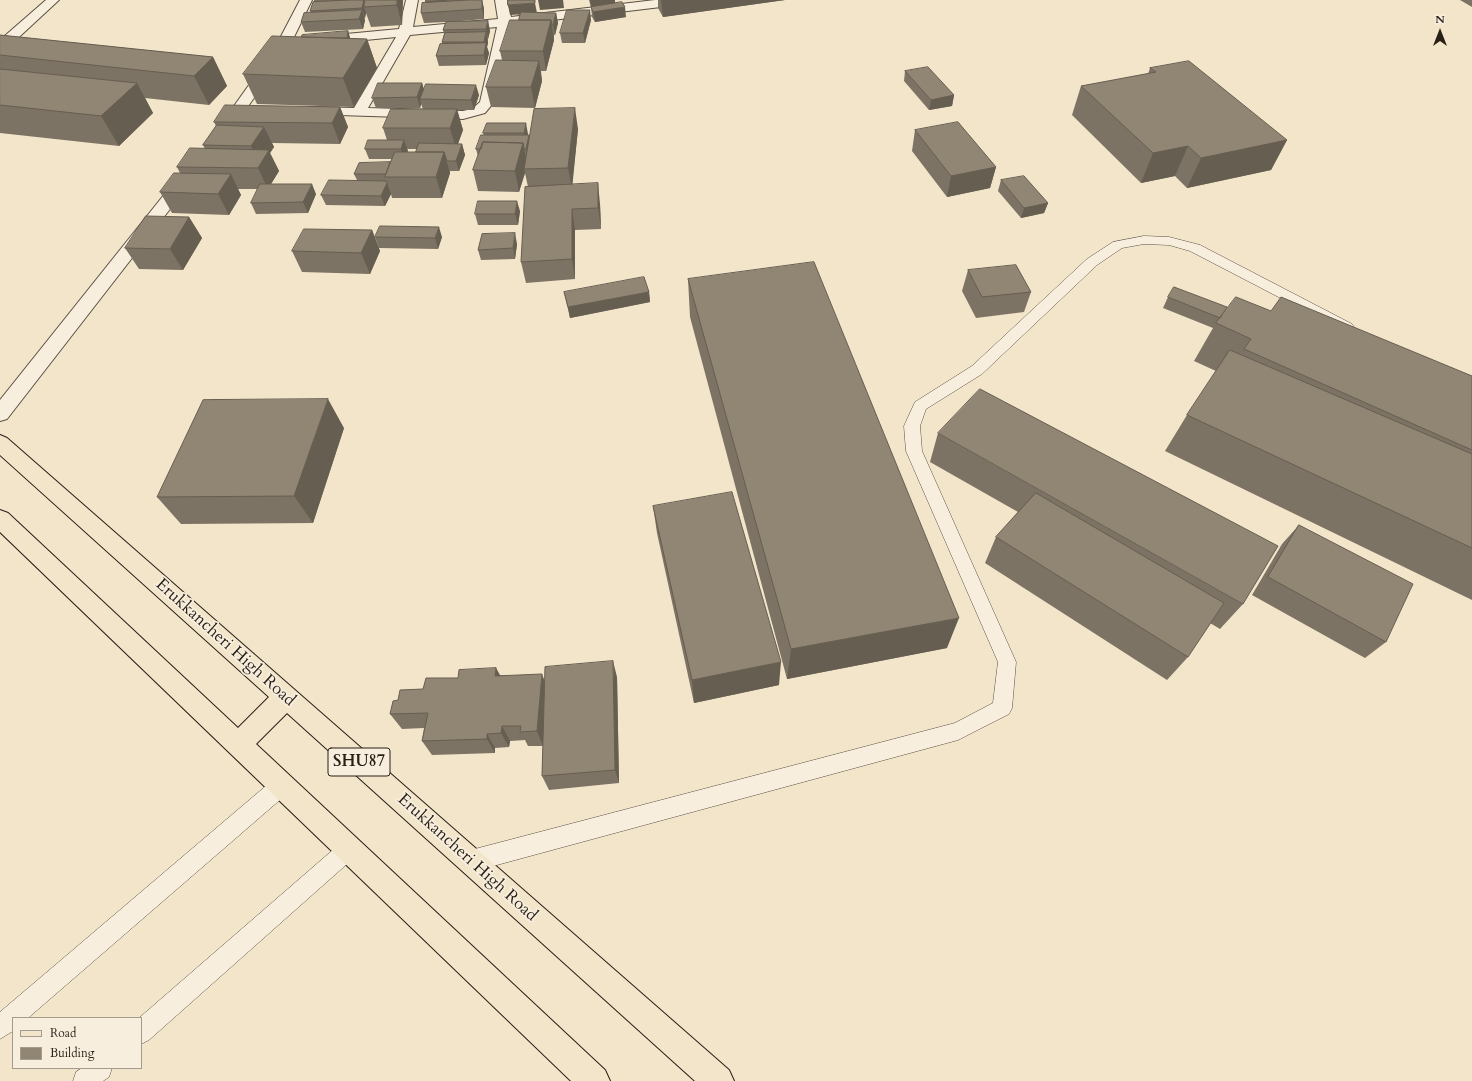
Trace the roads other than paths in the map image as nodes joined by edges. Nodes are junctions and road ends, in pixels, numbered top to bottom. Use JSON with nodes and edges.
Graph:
{"nodes":[{"id":1,"x":53,"y":0,"type":"edge"},
{"id":2,"x":306,"y":0,"type":"edge"},
{"id":3,"x":412,"y":0,"type":"edge"},
{"id":4,"x":501,"y":0,"type":"edge"},
{"id":5,"x":686,"y":0,"type":"edge"},
{"id":6,"x":581,"y":6,"type":"edge"},
{"id":7,"x":505,"y":22,"type":"junction"},
{"id":8,"x":405,"y":32,"type":"junction"},
{"id":9,"x":284,"y":44,"type":"junction"},
{"id":10,"x":0,"y":47,"type":"edge"},
{"id":11,"x":296,"y":111,"type":"edge"},
{"id":12,"x":359,"y":112,"type":"junction"},
{"id":13,"x":215,"y":141,"type":"edge"},
{"id":14,"x":196,"y":166,"type":"edge"},
{"id":15,"x":1358,"y":332,"type":"edge"},
{"id":16,"x":0,"y":414,"type":"edge"},
{"id":17,"x":0,"y":443,"type":"edge"},
{"id":18,"x":0,"y":519,"type":"edge"},
{"id":19,"x":286,"y":697,"type":"junction"},
{"id":20,"x":238,"y":745,"type":"junction"},
{"id":21,"x":281,"y":786,"type":"junction"},
{"id":22,"x":349,"y":849,"type":"junction"},
{"id":23,"x":471,"y":861,"type":"junction"},
{"id":24,"x":13,"y":1017,"type":"edge"},
{"id":25,"x":12,"y":1018,"type":"edge"},
{"id":26,"x":0,"y":1028,"type":"edge"},
{"id":27,"x":142,"y":1031,"type":"edge"},
{"id":28,"x":99,"y":1069,"type":"edge"},
{"id":29,"x":85,"y":1081,"type":"edge"},
{"id":30,"x":594,"y":1081,"type":"edge"},
{"id":31,"x":718,"y":1081,"type":"edge"}],
"edges":[{"from":1,"to":10,"type":"street"},
{"from":2,"to":9,"type":"street"},
{"from":3,"to":8,"type":"street"},
{"from":4,"to":7,"type":"street"},
{"from":5,"to":6,"type":"street"},
{"from":6,"to":7,"type":"street"},
{"from":7,"to":8,"type":"street"},
{"from":7,"to":12,"type":"street"},
{"from":8,"to":9,"type":"street"},
{"from":8,"to":12,"type":"street"},
{"from":9,"to":13,"type":"street"},
{"from":11,"to":12,"type":"street"},
{"from":14,"to":16,"type":"street"},
{"from":15,"to":23,"type":"lane"},
{"from":17,"to":19,"type":"main road","name":"Erukkancheri High Road","number":"SHU87"},
{"from":18,"to":20,"type":"main road"},
{"from":19,"to":20,"type":"main road"},
{"from":19,"to":23,"type":"main road","name":"Erukkancheri High Road","number":"SHU87"},
{"from":20,"to":21,"type":"main road"},
{"from":21,"to":22,"type":"main road"},
{"from":21,"to":24,"type":"lane"},
{"from":22,"to":27,"type":"lane"},
{"from":22,"to":30,"type":"main road"},
{"from":23,"to":31,"type":"main road","name":"Erukkancheri High Road","number":"SHU87"},
{"from":25,"to":26,"type":"lane"},
{"from":28,"to":29,"type":"lane"}]}
